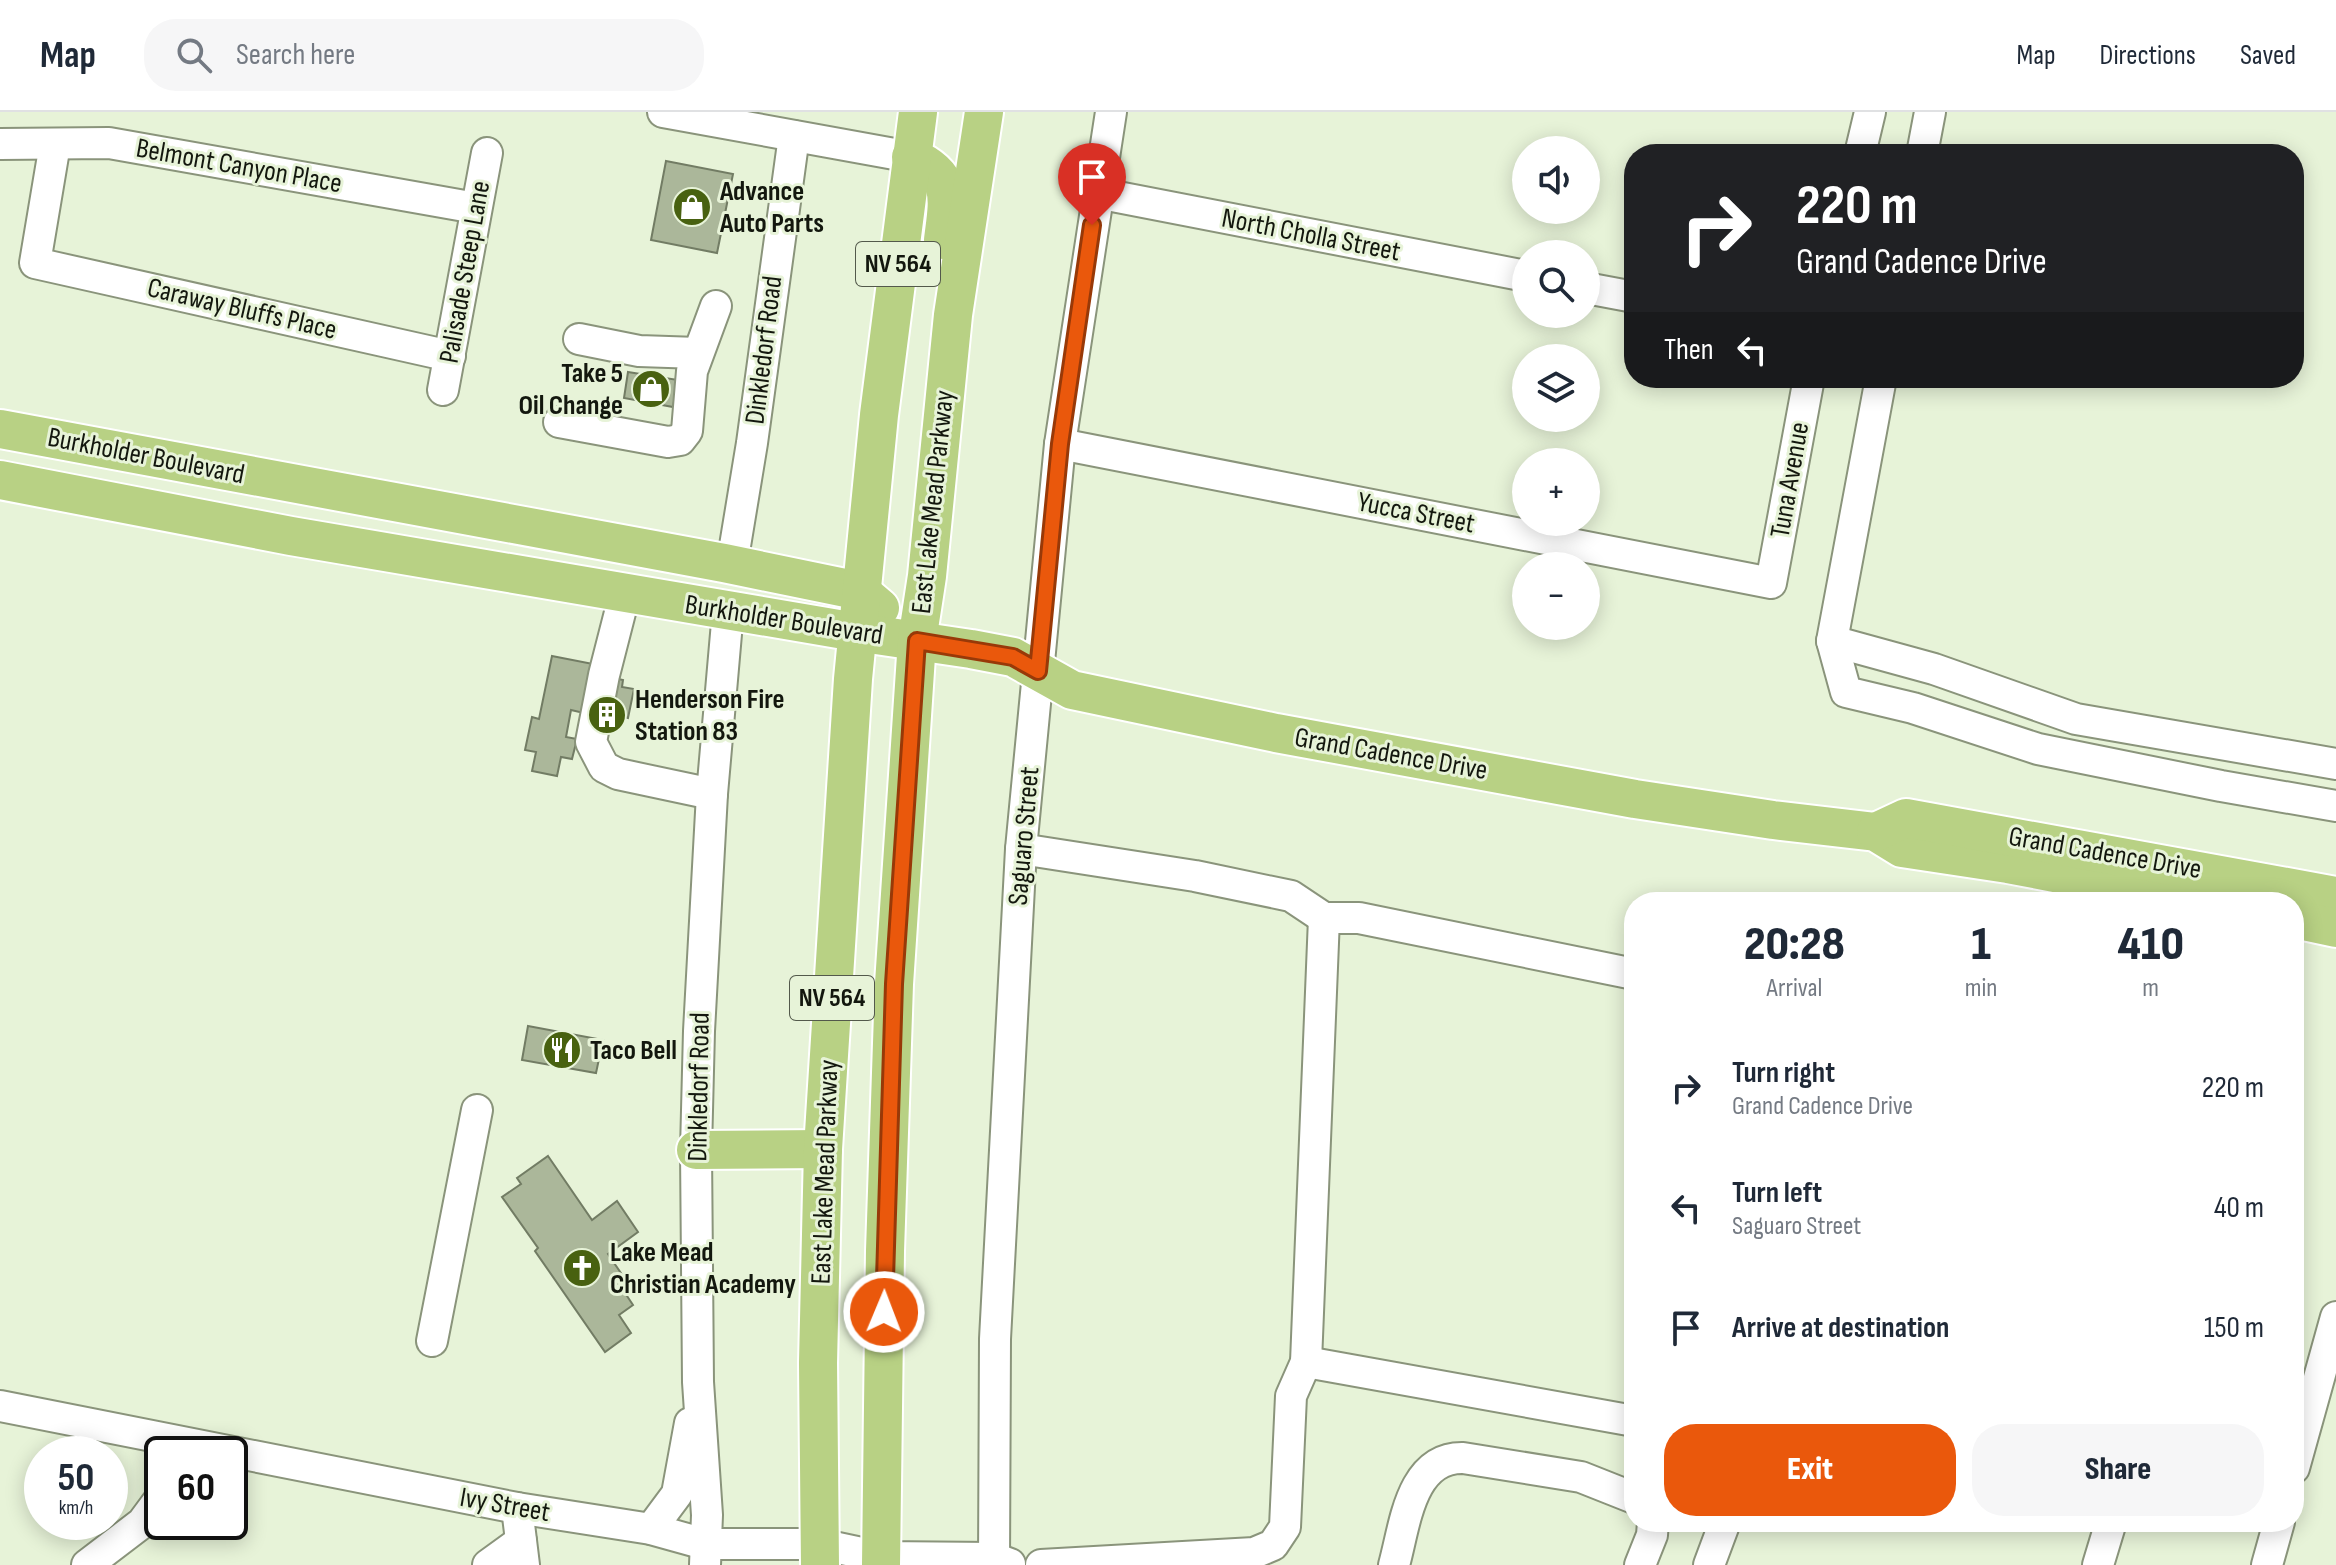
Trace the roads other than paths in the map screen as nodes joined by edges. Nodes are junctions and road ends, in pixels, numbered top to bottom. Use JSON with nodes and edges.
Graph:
{"nodes":[{"id":1,"x":663,"y":112,"type":"edge"},
{"id":2,"x":918,"y":112,"type":"edge"},
{"id":3,"x":984,"y":112,"type":"edge"},
{"id":4,"x":1111,"y":112,"type":"edge"},
{"id":5,"x":1870,"y":112,"type":"edge"},
{"id":6,"x":1930,"y":112,"type":"edge"},
{"id":7,"x":719,"y":117,"type":"edge"},
{"id":8,"x":794,"y":136,"type":"junction"},
{"id":9,"x":0,"y":144,"type":"edge"},
{"id":10,"x":55,"y":144,"type":"junction"},
{"id":11,"x":1862,"y":144,"type":"edge"},
{"id":12,"x":1924,"y":144,"type":"edge"},
{"id":13,"x":487,"y":153,"type":"dead end"},
{"id":14,"x":911,"y":157,"type":"junction"},
{"id":15,"x":1097,"y":193,"type":"junction"},
{"id":16,"x":476,"y":208,"type":"junction"},
{"id":17,"x":1512,"y":273,"type":"edge"},
{"id":18,"x":1600,"y":291,"type":"edge"},
{"id":19,"x":1624,"y":295,"type":"edge"},
{"id":20,"x":716,"y":306,"type":"dead end"},
{"id":21,"x":953,"y":315,"type":"junction"},
{"id":22,"x":579,"y":339,"type":"dead end"},
{"id":23,"x":698,"y":353,"type":"junction"},
{"id":24,"x":450,"y":356,"type":"junction"},
{"id":25,"x":1807,"y":388,"type":"edge"},
{"id":26,"x":1879,"y":388,"type":"edge"},
{"id":27,"x":443,"y":390,"type":"dead end"},
{"id":28,"x":559,"y":422,"type":"dead end"},
{"id":29,"x":0,"y":429,"type":"edge"},
{"id":30,"x":1060,"y":444,"type":"junction"},
{"id":31,"x":0,"y":480,"type":"edge"},
{"id":32,"x":303,"y":485,"type":"junction"},
{"id":33,"x":469,"y":516,"type":"junction"},
{"id":34,"x":291,"y":536,"type":"junction"},
{"id":35,"x":732,"y":564,"type":"junction"},
{"id":36,"x":462,"y":566,"type":"junction"},
{"id":37,"x":1771,"y":583,"type":"joint"},
{"id":38,"x":860,"y":591,"type":"junction"},
{"id":39,"x":625,"y":593,"type":"junction"},
{"id":40,"x":728,"y":611,"type":"junction"},
{"id":41,"x":856,"y":632,"type":"junction"},
{"id":42,"x":917,"y":641,"type":"junction"},
{"id":43,"x":1832,"y":641,"type":"junction"},
{"id":44,"x":1038,"y":671,"type":"junction"},
{"id":45,"x":2336,"y":764,"type":"edge"},
{"id":46,"x":712,"y":794,"type":"junction"},
{"id":47,"x":2336,"y":806,"type":"edge"},
{"id":48,"x":1876,"y":832,"type":"junction"},
{"id":49,"x":1021,"y":849,"type":"junction"},
{"id":50,"x":2153,"y":892,"type":"edge"},
{"id":51,"x":2336,"y":896,"type":"edge"},
{"id":52,"x":1324,"y":918,"type":"junction"},
{"id":53,"x":2304,"y":921,"type":"edge"},
{"id":54,"x":2336,"y":928,"type":"edge"},
{"id":55,"x":1624,"y":972,"type":"edge"},
{"id":56,"x":477,"y":1110,"type":"dead end"},
{"id":57,"x":823,"y":1149,"type":"junction"},
{"id":58,"x":696,"y":1150,"type":"junction"},
{"id":59,"x":2336,"y":1317,"type":"edge"},
{"id":60,"x":432,"y":1341,"type":"dead end"},
{"id":61,"x":1306,"y":1362,"type":"junction"},
{"id":62,"x":2330,"y":1362,"type":"edge"},
{"id":63,"x":698,"y":1382,"type":"junction"},
{"id":64,"x":0,"y":1406,"type":"edge"},
{"id":65,"x":1624,"y":1419,"type":"edge"},
{"id":66,"x":2304,"y":1439,"type":"edge"},
{"id":67,"x":144,"y":1440,"type":"edge"},
{"id":68,"x":248,"y":1460,"type":"edge"},
{"id":69,"x":1624,"y":1494,"type":"edge"},
{"id":70,"x":517,"y":1508,"type":"junction"},
{"id":71,"x":144,"y":1520,"type":"edge"},
{"id":72,"x":651,"y":1529,"type":"junction"},
{"id":73,"x":1652,"y":1532,"type":"edge"},
{"id":74,"x":1721,"y":1532,"type":"edge"},
{"id":75,"x":2108,"y":1532,"type":"edge"},
{"id":76,"x":2276,"y":1532,"type":"edge"},
{"id":77,"x":522,"y":1553,"type":"edge"},
{"id":78,"x":705,"y":1554,"type":"edge"},
{"id":79,"x":819,"y":1555,"type":"edge"},
{"id":80,"x":880,"y":1561,"type":"edge"},
{"id":81,"x":1001,"y":1563,"type":"edge"},
{"id":82,"x":87,"y":1565,"type":"edge"},
{"id":83,"x":488,"y":1565,"type":"edge"},
{"id":84,"x":1041,"y":1565,"type":"edge"},
{"id":85,"x":1394,"y":1565,"type":"edge"},
{"id":86,"x":1640,"y":1565,"type":"edge"},
{"id":87,"x":1709,"y":1565,"type":"edge"},
{"id":88,"x":2098,"y":1565,"type":"edge"},
{"id":89,"x":2267,"y":1565,"type":"edge"}],
"edges":[{"from":1,"to":7,"type":"street"},
{"from":2,"to":14,"type":"main road","name":"East Lake Mead Parkway","number":"NV 564"},
{"from":3,"to":21,"type":"main road","name":"East Lake Mead Parkway","number":"NV 564"},
{"from":4,"to":15,"type":"street","name":"Saguaro Street"},
{"from":5,"to":11,"type":"street"},
{"from":6,"to":12,"type":"street"},
{"from":7,"to":8,"type":"street"},
{"from":8,"to":14,"type":"street"},
{"from":8,"to":35,"type":"street","name":"Dinkledorf Road"},
{"from":9,"to":10,"type":"street","name":"Belmont Canyon Place"},
{"from":10,"to":16,"type":"street","name":"Belmont Canyon Place"},
{"from":10,"to":24,"type":"street","name":"Caraway Bluffs Place"},
{"from":13,"to":16,"type":"street","name":"Palisade Steep Lane"},
{"from":14,"to":21,"type":"main road"},
{"from":14,"to":38,"type":"main road","name":"East Lake Mead Parkway","number":"NV 564"},
{"from":15,"to":17,"type":"street","name":"North Cholla Street"},
{"from":15,"to":30,"type":"street","name":"Saguaro Street"},
{"from":16,"to":24,"type":"street","name":"Palisade Steep Lane"},
{"from":18,"to":19,"type":"street"},
{"from":20,"to":23,"type":"street"},
{"from":21,"to":42,"type":"main road","name":"East Lake Mead Parkway","number":"NV 564"},
{"from":22,"to":23,"type":"street"},
{"from":23,"to":28,"type":"street"},
{"from":24,"to":27,"type":"street","name":"Palisade Steep Lane"},
{"from":25,"to":37,"type":"street","name":"Tuna Avenue"},
{"from":26,"to":43,"type":"street"},
{"from":29,"to":32,"type":"main road","name":"Burkholder Boulevard"},
{"from":30,"to":37,"type":"street","name":"Yucca Street"},
{"from":30,"to":44,"type":"street","name":"Saguaro Street"},
{"from":31,"to":34,"type":"main road","name":"Burkholder Boulevard"},
{"from":32,"to":33,"type":"main road","name":"Burkholder Boulevard"},
{"from":32,"to":34,"type":"main road"},
{"from":33,"to":35,"type":"main road","name":"Burkholder Boulevard"},
{"from":33,"to":36,"type":"main road"},
{"from":34,"to":36,"type":"main road","name":"Burkholder Boulevard"},
{"from":35,"to":38,"type":"main road","name":"Burkholder Boulevard"},
{"from":36,"to":39,"type":"main road","name":"Burkholder Boulevard"},
{"from":38,"to":41,"type":"main road","name":"East Lake Mead Parkway","number":"NV 564"},
{"from":38,"to":42,"type":"main road","name":"Burkholder Boulevard"},
{"from":39,"to":40,"type":"main road","name":"Burkholder Boulevard"},
{"from":39,"to":46,"type":"street"},
{"from":40,"to":41,"type":"main road","name":"Burkholder Boulevard"},
{"from":40,"to":46,"type":"street","name":"Dinkledorf Road"},
{"from":41,"to":42,"type":"main road","name":"Burkholder Boulevard"},
{"from":41,"to":57,"type":"main road","name":"East Lake Mead Parkway","number":"NV 564"},
{"from":42,"to":44,"type":"main road","name":"Grand Cadence Drive"},
{"from":42,"to":80,"type":"main road","name":"East Lake Mead Parkway","number":"NV 564"},
{"from":43,"to":45,"type":"street"},
{"from":43,"to":47,"type":"street"},
{"from":44,"to":48,"type":"main road","name":"Grand Cadence Drive"},
{"from":44,"to":49,"type":"street","name":"Saguaro Street"},
{"from":46,"to":58,"type":"street","name":"Dinkledorf Road"},
{"from":48,"to":50,"type":"main road","name":"Grand Cadence Drive"},
{"from":48,"to":51,"type":"main road","name":"Grand Cadence Drive"},
{"from":49,"to":52,"type":"street"},
{"from":49,"to":81,"type":"street","name":"Saguaro Street"},
{"from":52,"to":55,"type":"street"},
{"from":52,"to":61,"type":"street"},
{"from":53,"to":54,"type":"main road"},
{"from":56,"to":60,"type":"street"},
{"from":57,"to":58,"type":"main road"},
{"from":57,"to":79,"type":"main road","name":"East Lake Mead Parkway","number":"NV 564"},
{"from":58,"to":63,"type":"street","name":"Dinkledorf Road"},
{"from":59,"to":62,"type":"street"},
{"from":61,"to":65,"type":"street"},
{"from":61,"to":84,"type":"street"},
{"from":62,"to":66,"type":"street"},
{"from":63,"to":72,"type":"street"},
{"from":63,"to":78,"type":"street","name":"Dinkledorf Road"},
{"from":64,"to":67,"type":"street","name":"Ivy Street"},
{"from":68,"to":70,"type":"street","name":"Ivy Street"},
{"from":69,"to":85,"type":"street"},
{"from":70,"to":72,"type":"street","name":"Ivy Street"},
{"from":70,"to":77,"type":"street"},
{"from":71,"to":82,"type":"street"},
{"from":72,"to":78,"type":"street","name":"Ivy Street"},
{"from":73,"to":86,"type":"street"},
{"from":74,"to":87,"type":"street"},
{"from":75,"to":88,"type":"street"},
{"from":76,"to":89,"type":"street"},
{"from":77,"to":83,"type":"street"},
{"from":78,"to":79,"type":"street","name":"Ivy Street"},
{"from":79,"to":80,"type":"street","name":"Ivy Street"},
{"from":80,"to":81,"type":"street","name":"Ivy Street"}]}
